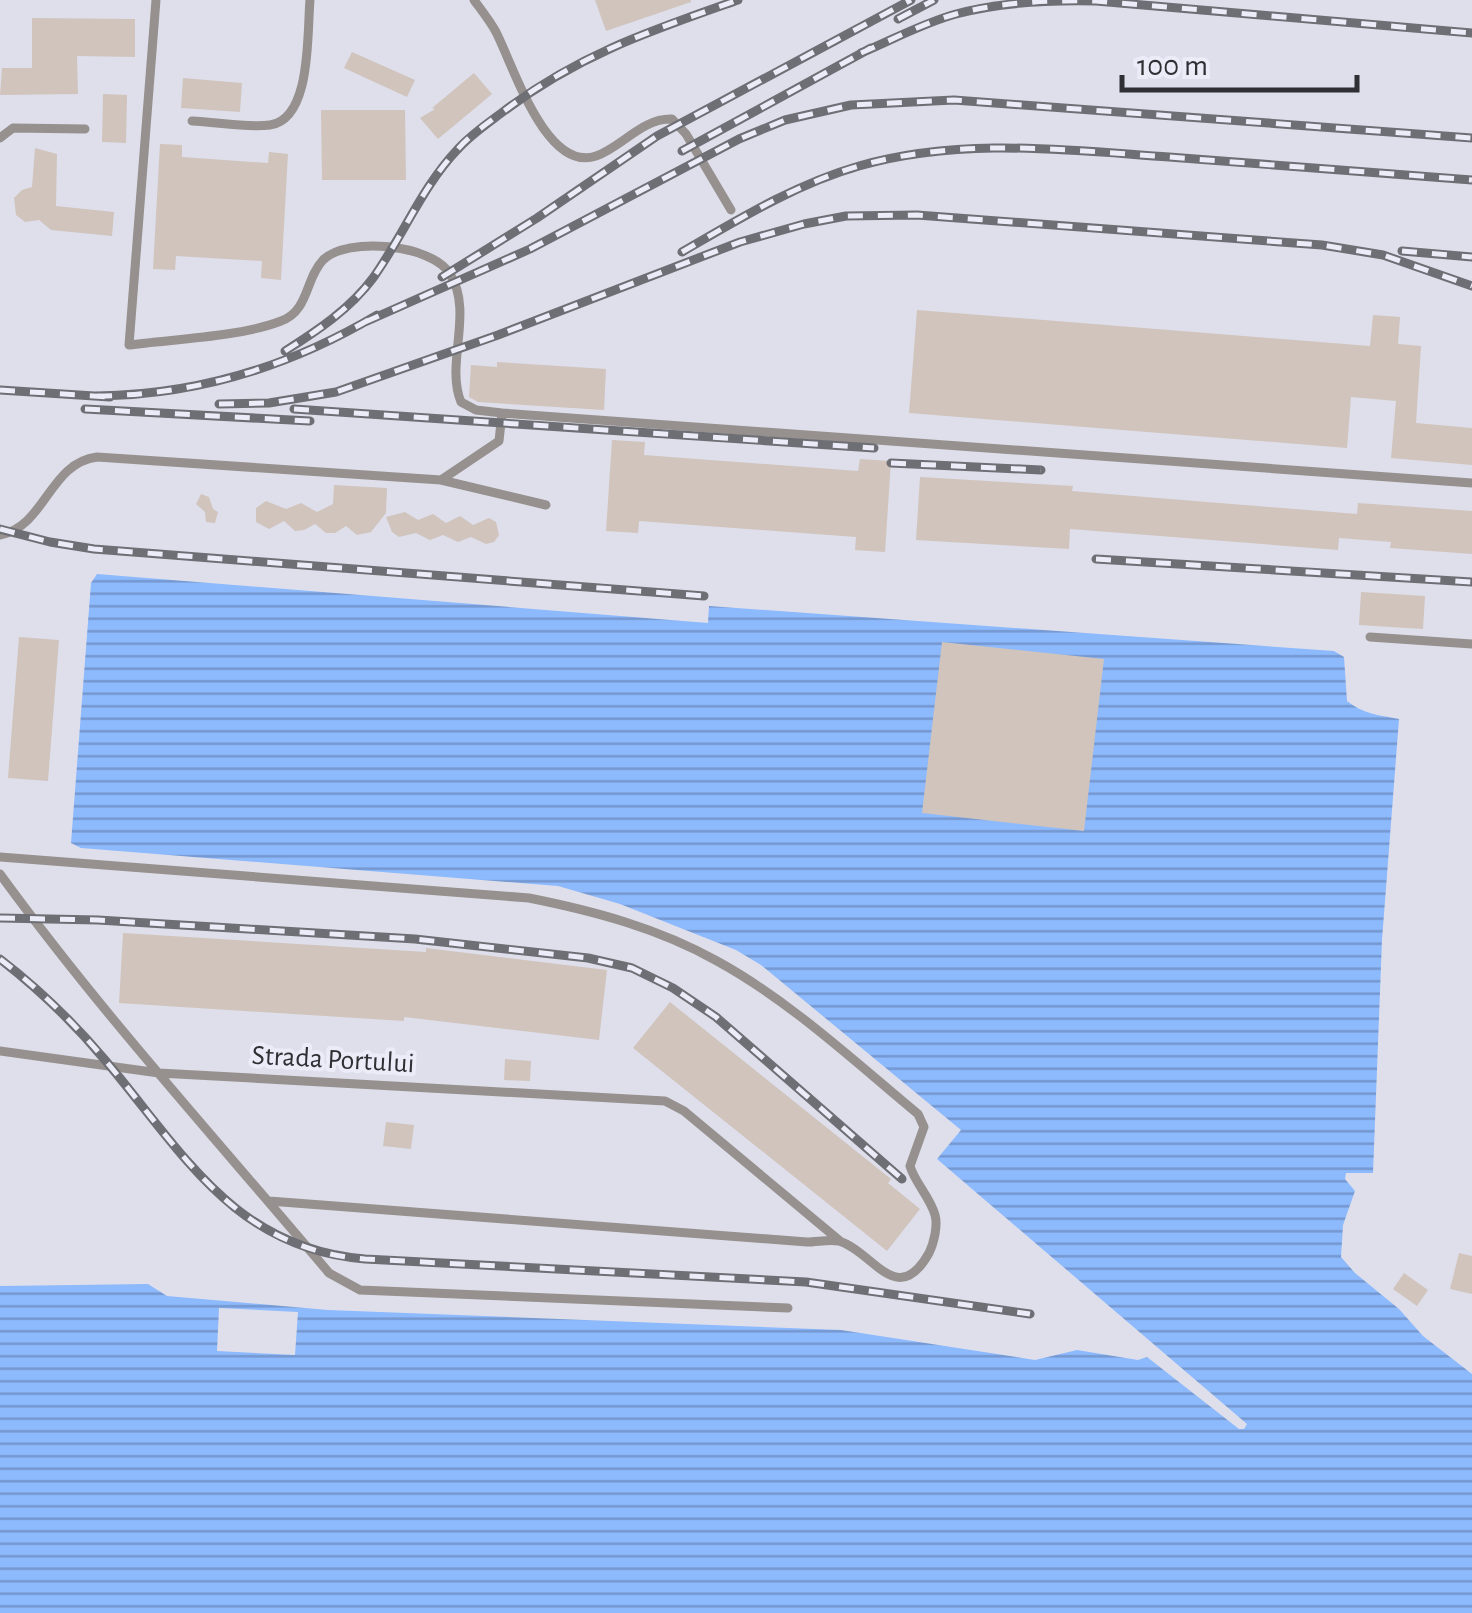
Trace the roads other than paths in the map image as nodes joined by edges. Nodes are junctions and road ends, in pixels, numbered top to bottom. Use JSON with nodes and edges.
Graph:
{"nodes":[{"id":1,"x":156,"y":0,"type":"edge"},
{"id":2,"x":310,"y":0,"type":"edge"},
{"id":3,"x":474,"y":0,"type":"edge"},
{"id":4,"x":192,"y":121,"type":"dead end"},
{"id":5,"x":85,"y":129,"type":"dead end"},
{"id":6,"x":0,"y":138,"type":"edge"},
{"id":7,"x":732,"y":210,"type":"dead end"},
{"id":8,"x":502,"y":413,"type":"junction"},
{"id":9,"x":441,"y":480,"type":"junction"},
{"id":10,"x":1472,"y":484,"type":"edge"},
{"id":11,"x":546,"y":505,"type":"dead end"},
{"id":12,"x":0,"y":536,"type":"edge"},
{"id":13,"x":1370,"y":637,"type":"dead end"},
{"id":14,"x":1472,"y":644,"type":"edge"},
{"id":15,"x":0,"y":857,"type":"edge"},
{"id":16,"x":0,"y":874,"type":"edge"},
{"id":17,"x":0,"y":1051,"type":"edge"},
{"id":18,"x":159,"y":1072,"type":"junction"},
{"id":19,"x":268,"y":1201,"type":"junction"},
{"id":20,"x":840,"y":1241,"type":"junction"},
{"id":21,"x":788,"y":1308,"type":"dead end"}],
"edges":[{"from":1,"to":8,"type":"lane"},
{"from":2,"to":4,"type":"lane"},
{"from":3,"to":7,"type":"lane"},
{"from":5,"to":6,"type":"lane"},
{"from":8,"to":9,"type":"lane"},
{"from":8,"to":10,"type":"lane"},
{"from":9,"to":11,"type":"lane"},
{"from":9,"to":12,"type":"lane"},
{"from":13,"to":14,"type":"lane"},
{"from":15,"to":20,"type":"lane"},
{"from":16,"to":18,"type":"lane"},
{"from":17,"to":18,"type":"lane","name":"Strada Portului"},
{"from":18,"to":19,"type":"lane"},
{"from":18,"to":20,"type":"lane","name":"Strada Portului"},
{"from":19,"to":20,"type":"lane"},
{"from":19,"to":21,"type":"lane"}]}
